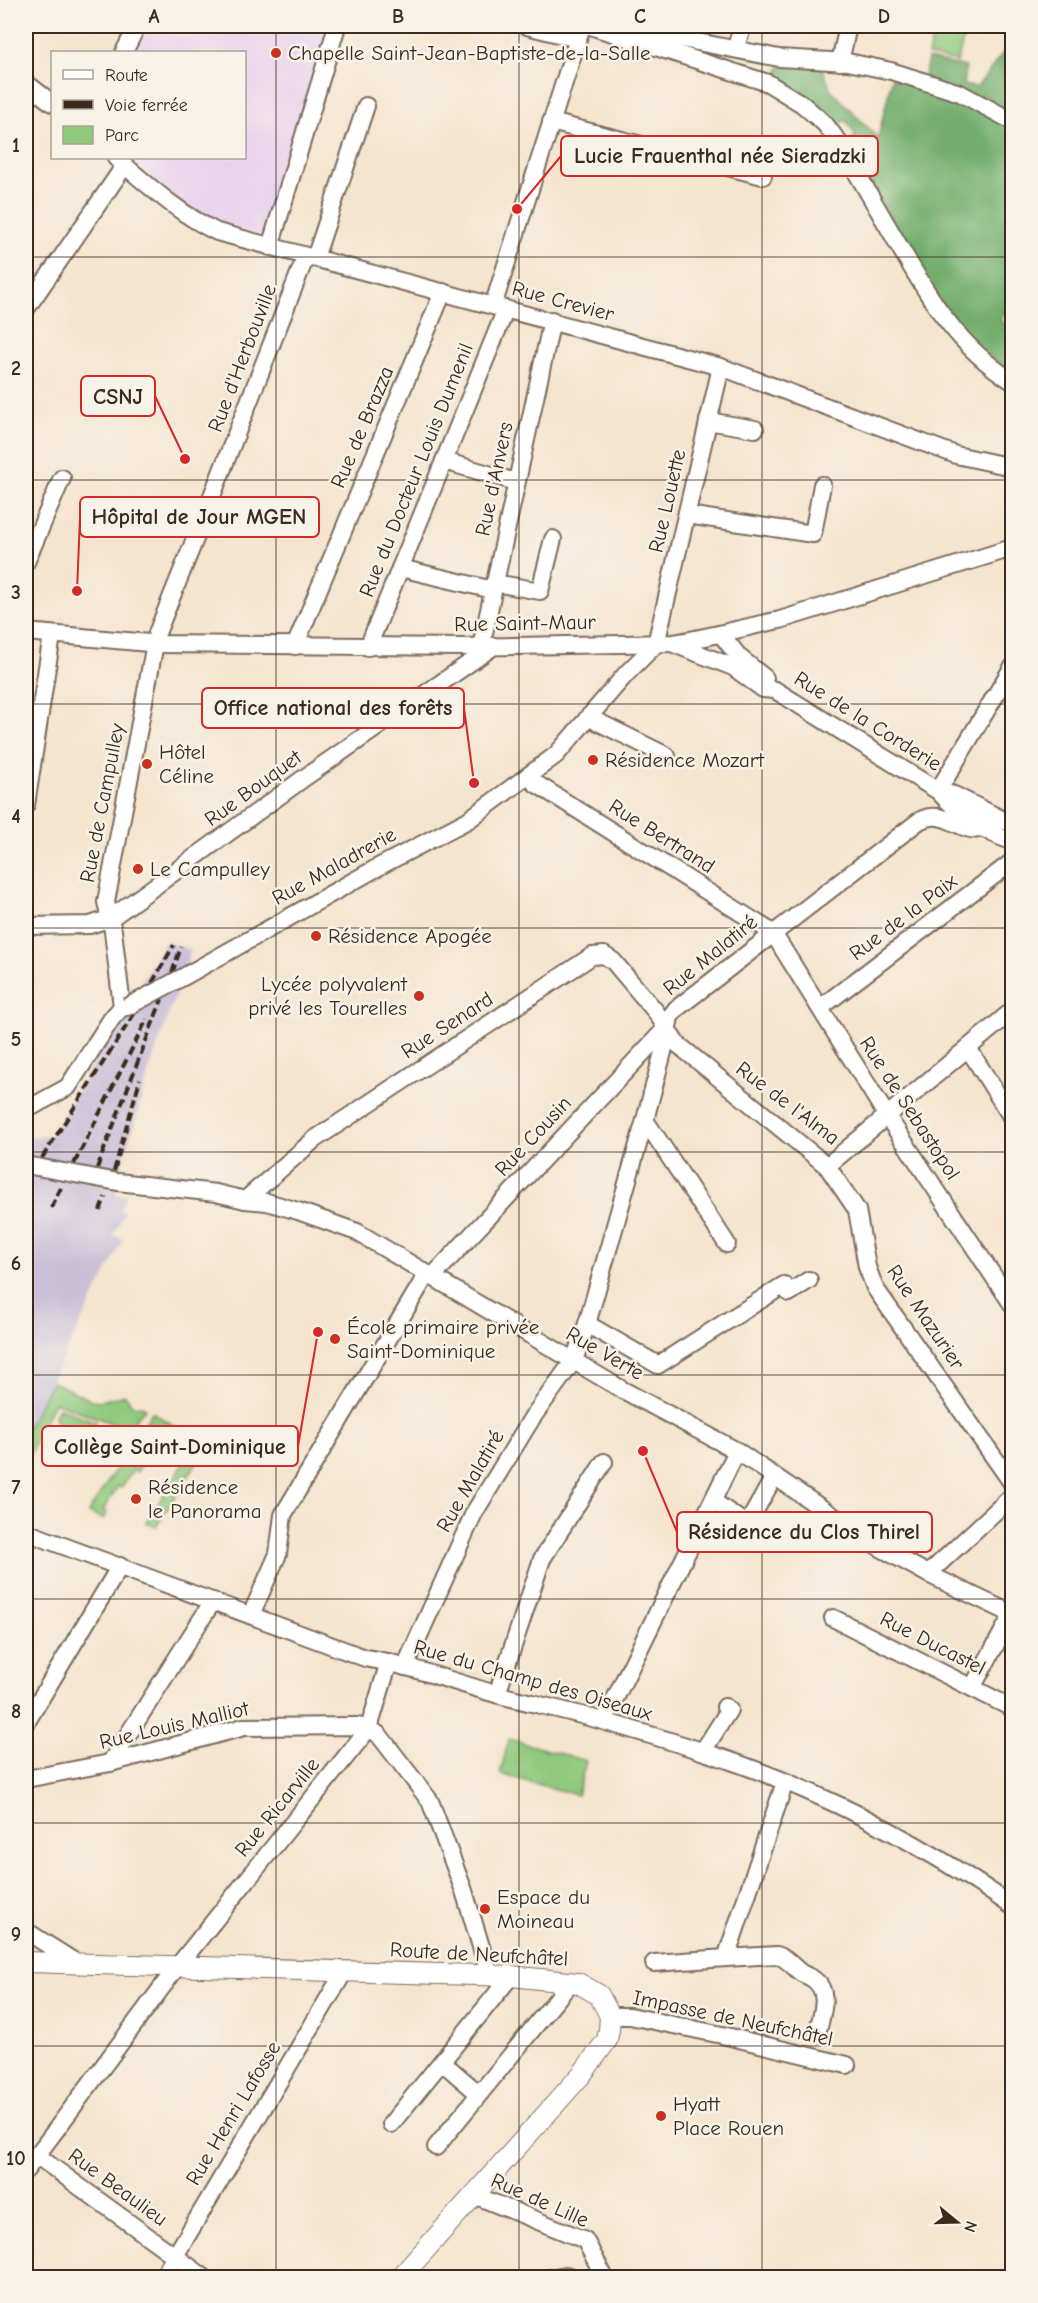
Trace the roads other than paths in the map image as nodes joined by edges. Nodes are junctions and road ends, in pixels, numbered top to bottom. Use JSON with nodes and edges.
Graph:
{"nodes":[{"id":1,"x":137,"y":26,"type":"edge"},
{"id":2,"x":337,"y":26,"type":"edge"},
{"id":3,"x":527,"y":26,"type":"edge"},
{"id":4,"x":590,"y":26,"type":"edge"},
{"id":5,"x":848,"y":26,"type":"edge"},
{"id":6,"x":580,"y":32,"type":"edge"},
{"id":7,"x":633,"y":40,"type":"junction"},
{"id":8,"x":124,"y":51,"type":"edge"},
{"id":9,"x":840,"y":62,"type":"junction"},
{"id":10,"x":26,"y":83,"type":"edge"},
{"id":11,"x":51,"y":102,"type":"edge"},
{"id":12,"x":366,"y":106,"type":"dead end"},
{"id":13,"x":1012,"y":121,"type":"edge"},
{"id":14,"x":551,"y":122,"type":"junction"},
{"id":15,"x":121,"y":161,"type":"edge"},
{"id":16,"x":764,"y":176,"type":"dead end"},
{"id":17,"x":270,"y":247,"type":"junction"},
{"id":18,"x":310,"y":257,"type":"junction"},
{"id":19,"x":443,"y":292,"type":"junction"},
{"id":20,"x":499,"y":308,"type":"junction"},
{"id":21,"x":26,"y":309,"type":"edge"},
{"id":22,"x":552,"y":320,"type":"junction"},
{"id":23,"x":721,"y":367,"type":"junction"},
{"id":24,"x":1012,"y":381,"type":"edge"},
{"id":25,"x":708,"y":422,"type":"junction"},
{"id":26,"x":755,"y":429,"type":"dead end"},
{"id":27,"x":444,"y":461,"type":"junction"},
{"id":28,"x":1012,"y":467,"type":"edge"},
{"id":29,"x":62,"y":478,"type":"dead end"},
{"id":30,"x":516,"y":482,"type":"junction"},
{"id":31,"x":822,"y":485,"type":"dead end"},
{"id":32,"x":687,"y":515,"type":"junction"},
{"id":33,"x":553,"y":539,"type":"dead end"},
{"id":34,"x":1012,"y":549,"type":"edge"},
{"id":35,"x":26,"y":562,"type":"edge"},
{"id":36,"x":399,"y":568,"type":"junction"},
{"id":37,"x":493,"y":586,"type":"junction"},
{"id":38,"x":26,"y":632,"type":"edge"},
{"id":39,"x":721,"y":634,"type":"junction"},
{"id":40,"x":52,"y":635,"type":"junction"},
{"id":41,"x":156,"y":644,"type":"junction"},
{"id":42,"x":665,"y":644,"type":"junction"},
{"id":43,"x":295,"y":646,"type":"junction"},
{"id":44,"x":488,"y":646,"type":"junction"},
{"id":45,"x":368,"y":647,"type":"junction"},
{"id":46,"x":1012,"y":668,"type":"edge"},
{"id":47,"x":775,"y":690,"type":"junction"},
{"id":48,"x":588,"y":717,"type":"junction"},
{"id":49,"x":667,"y":756,"type":"dead end"},
{"id":50,"x":529,"y":775,"type":"junction"},
{"id":51,"x":938,"y":791,"type":"junction"},
{"id":52,"x":26,"y":805,"type":"edge"},
{"id":53,"x":1007,"y":821,"type":"edge"},
{"id":54,"x":984,"y":826,"type":"junction"},
{"id":55,"x":1012,"y":841,"type":"edge"},
{"id":56,"x":1012,"y":862,"type":"edge"},
{"id":57,"x":111,"y":918,"type":"junction"},
{"id":58,"x":26,"y":926,"type":"edge"},
{"id":59,"x":773,"y":933,"type":"junction"},
{"id":60,"x":124,"y":1007,"type":"junction"},
{"id":61,"x":820,"y":1008,"type":"junction"},
{"id":62,"x":1012,"y":1011,"type":"edge"},
{"id":63,"x":667,"y":1027,"type":"junction"},
{"id":64,"x":968,"y":1048,"type":"junction"},
{"id":65,"x":26,"y":1110,"type":"edge"},
{"id":66,"x":886,"y":1116,"type":"junction"},
{"id":67,"x":1012,"y":1118,"type":"edge"},
{"id":68,"x":645,"y":1120,"type":"junction"},
{"id":69,"x":26,"y":1165,"type":"edge"},
{"id":70,"x":827,"y":1166,"type":"junction"},
{"id":71,"x":245,"y":1200,"type":"junction"},
{"id":72,"x":727,"y":1244,"type":"dead end"},
{"id":73,"x":430,"y":1275,"type":"junction"},
{"id":74,"x":809,"y":1280,"type":"dead end"},
{"id":75,"x":1012,"y":1304,"type":"edge"},
{"id":76,"x":587,"y":1324,"type":"junction"},
{"id":77,"x":574,"y":1360,"type":"junction"},
{"id":78,"x":737,"y":1451,"type":"junction"},
{"id":79,"x":604,"y":1462,"type":"dead end"},
{"id":80,"x":774,"y":1477,"type":"junction"},
{"id":81,"x":1012,"y":1483,"type":"edge"},
{"id":82,"x":1012,"y":1496,"type":"edge"},
{"id":83,"x":713,"y":1501,"type":"junction"},
{"id":84,"x":26,"y":1532,"type":"edge"},
{"id":85,"x":120,"y":1566,"type":"junction"},
{"id":86,"x":928,"y":1574,"type":"junction"},
{"id":87,"x":213,"y":1601,"type":"junction"},
{"id":88,"x":251,"y":1615,"type":"junction"},
{"id":89,"x":1012,"y":1615,"type":"edge"},
{"id":90,"x":833,"y":1618,"type":"dead end"},
{"id":91,"x":397,"y":1665,"type":"junction"},
{"id":92,"x":972,"y":1688,"type":"junction"},
{"id":93,"x":497,"y":1694,"type":"junction"},
{"id":94,"x":725,"y":1707,"type":"dead end"},
{"id":95,"x":1012,"y":1708,"type":"edge"},
{"id":96,"x":604,"y":1721,"type":"junction"},
{"id":97,"x":26,"y":1723,"type":"edge"},
{"id":98,"x":369,"y":1728,"type":"junction"},
{"id":99,"x":703,"y":1751,"type":"junction"},
{"id":100,"x":110,"y":1763,"type":"junction"},
{"id":101,"x":26,"y":1779,"type":"edge"},
{"id":102,"x":785,"y":1782,"type":"junction"},
{"id":103,"x":1012,"y":1906,"type":"edge"},
{"id":104,"x":26,"y":1931,"type":"edge"},
{"id":105,"x":726,"y":1958,"type":"junction"},
{"id":106,"x":26,"y":1962,"type":"edge"},
{"id":107,"x":654,"y":1963,"type":"dead end"},
{"id":108,"x":78,"y":1964,"type":"junction"},
{"id":109,"x":177,"y":1968,"type":"junction"},
{"id":110,"x":344,"y":1972,"type":"junction"},
{"id":111,"x":490,"y":1976,"type":"junction"},
{"id":112,"x":511,"y":1976,"type":"junction"},
{"id":113,"x":571,"y":1982,"type":"junction"},
{"id":114,"x":610,"y":2016,"type":"junction"},
{"id":115,"x":817,"y":2032,"type":"dead end"},
{"id":116,"x":442,"y":2062,"type":"junction"},
{"id":117,"x":847,"y":2065,"type":"dead end"},
{"id":118,"x":479,"y":2094,"type":"junction"},
{"id":119,"x":392,"y":2124,"type":"dead end"},
{"id":120,"x":436,"y":2147,"type":"dead end"},
{"id":121,"x":36,"y":2155,"type":"junction"},
{"id":122,"x":26,"y":2170,"type":"edge"},
{"id":123,"x":474,"y":2195,"type":"junction"},
{"id":124,"x":174,"y":2255,"type":"junction"},
{"id":125,"x":162,"y":2277,"type":"edge"},
{"id":126,"x":205,"y":2277,"type":"edge"},
{"id":127,"x":400,"y":2277,"type":"edge"},
{"id":128,"x":549,"y":2277,"type":"edge"},
{"id":129,"x":576,"y":2277,"type":"edge"},
{"id":130,"x":605,"y":2277,"type":"edge"}],
"edges":[{"from":1,"to":8,"type":"street"},
{"from":2,"to":17,"type":"street"},
{"from":3,"to":6,"type":"street"},
{"from":4,"to":7,"type":"street"},
{"from":5,"to":9,"type":"street"},
{"from":6,"to":14,"type":"street","name":"Rue du Docteur Louis Dumenil"},
{"from":7,"to":9,"type":"street"},
{"from":7,"to":24,"type":"street"},
{"from":9,"to":13,"type":"street"},
{"from":10,"to":11,"type":"street"},
{"from":12,"to":18,"type":"street","name":"Rue d'Herbouville"},
{"from":14,"to":16,"type":"street"},
{"from":14,"to":20,"type":"street","name":"Rue du Docteur Louis Dumenil"},
{"from":15,"to":17,"type":"street","name":"Rue Crevier"},
{"from":15,"to":21,"type":"street"},
{"from":17,"to":18,"type":"street","name":"Rue Crevier"},
{"from":18,"to":19,"type":"street","name":"Rue Crevier"},
{"from":18,"to":41,"type":"street","name":"Rue d'Herbouville"},
{"from":19,"to":20,"type":"street","name":"Rue Crevier"},
{"from":19,"to":43,"type":"street","name":"Rue de Brazza"},
{"from":20,"to":22,"type":"street","name":"Rue Crevier"},
{"from":20,"to":27,"type":"street","name":"Rue du Docteur Louis Dumenil"},
{"from":22,"to":23,"type":"street","name":"Rue Crevier"},
{"from":22,"to":30,"type":"street","name":"Rue d'Anvers"},
{"from":23,"to":25,"type":"street","name":"Rue Louette"},
{"from":23,"to":28,"type":"street","name":"Rue Crevier"},
{"from":25,"to":26,"type":"street"},
{"from":25,"to":32,"type":"street","name":"Rue Louette"},
{"from":27,"to":30,"type":"street"},
{"from":27,"to":36,"type":"street","name":"Rue du Docteur Louis Dumenil"},
{"from":29,"to":35,"type":"street"},
{"from":30,"to":37,"type":"street","name":"Rue d'Anvers"},
{"from":31,"to":32,"type":"street"},
{"from":32,"to":42,"type":"street","name":"Rue Louette"},
{"from":33,"to":37,"type":"street"},
{"from":34,"to":39,"type":"street","name":"Rue Saint-Maur"},
{"from":36,"to":37,"type":"street"},
{"from":36,"to":45,"type":"street","name":"Rue du Docteur Louis Dumenil"},
{"from":37,"to":44,"type":"street","name":"Rue d'Anvers"},
{"from":38,"to":40,"type":"street","name":"Rue Saint-Maur"},
{"from":39,"to":42,"type":"street","name":"Rue Saint-Maur"},
{"from":39,"to":47,"type":"street","name":"Rue de la Corderie"},
{"from":40,"to":41,"type":"street","name":"Rue Saint-Maur"},
{"from":40,"to":52,"type":"street"},
{"from":41,"to":43,"type":"street","name":"Rue Saint-Maur"},
{"from":41,"to":57,"type":"street","name":"Rue de Campulley"},
{"from":42,"to":44,"type":"street","name":"Rue Saint-Maur"},
{"from":42,"to":47,"type":"street","name":"Rue de la Corderie"},
{"from":42,"to":48,"type":"street","name":"Rue Maladrerie"},
{"from":43,"to":45,"type":"street","name":"Rue Saint-Maur"},
{"from":44,"to":45,"type":"street","name":"Rue Saint-Maur"},
{"from":44,"to":57,"type":"street","name":"Rue Bouquet"},
{"from":46,"to":51,"type":"street"},
{"from":47,"to":51,"type":"street","name":"Rue de la Corderie"},
{"from":48,"to":49,"type":"street"},
{"from":48,"to":50,"type":"street","name":"Rue Maladrerie"},
{"from":50,"to":59,"type":"street","name":"Rue Bertrand"},
{"from":50,"to":60,"type":"street","name":"Rue Maladrerie","bridge":true},
{"from":51,"to":53,"type":"street","name":"Rue de la Corderie"},
{"from":51,"to":54,"type":"street","name":"Rue de la Corderie"},
{"from":53,"to":54,"type":"street"},
{"from":54,"to":55,"type":"street","name":"Rue de la Corderie"},
{"from":54,"to":59,"type":"street","name":"Rue Malatiré"},
{"from":56,"to":61,"type":"street","name":"Rue de la Paix"},
{"from":57,"to":58,"type":"street","name":"Rue Bouquet"},
{"from":57,"to":60,"type":"street","name":"Rue de Campulley"},
{"from":59,"to":61,"type":"street","name":"Rue de Sebastopol"},
{"from":59,"to":63,"type":"street","name":"Rue Malatiré"},
{"from":60,"to":65,"type":"street","name":"Rue Maladrerie"},
{"from":61,"to":66,"type":"street","name":"Rue de Sebastopol"},
{"from":62,"to":64,"type":"street","name":"Rue de l'Alma"},
{"from":63,"to":68,"type":"street","name":"Rue Malatiré"},
{"from":63,"to":70,"type":"street","name":"Rue de l'Alma"},
{"from":63,"to":71,"type":"street","name":"Rue Senard"},
{"from":63,"to":73,"type":"street","name":"Rue Cousin"},
{"from":64,"to":66,"type":"street","name":"Rue de l'Alma"},
{"from":64,"to":67,"type":"street"},
{"from":66,"to":70,"type":"street","name":"Rue de l'Alma"},
{"from":66,"to":75,"type":"street","name":"Rue de Sebastopol"},
{"from":68,"to":72,"type":"street"},
{"from":68,"to":76,"type":"street","name":"Rue Malatiré"},
{"from":69,"to":71,"type":"street","name":"Rue Verte","bridge":true},
{"from":70,"to":81,"type":"street","name":"Rue Mazurier"},
{"from":71,"to":73,"type":"street","name":"Rue Verte"},
{"from":73,"to":77,"type":"street","name":"Rue Verte"},
{"from":73,"to":88,"type":"street","name":"Rue Cousin"},
{"from":74,"to":76,"type":"street"},
{"from":76,"to":77,"type":"street","name":"Rue Malatiré"},
{"from":77,"to":78,"type":"street","name":"Rue Verte"},
{"from":77,"to":91,"type":"street","name":"Rue Malatiré"},
{"from":78,"to":80,"type":"street","name":"Rue Verte"},
{"from":78,"to":83,"type":"street"},
{"from":79,"to":93,"type":"street"},
{"from":80,"to":83,"type":"street"},
{"from":80,"to":86,"type":"street","name":"Rue Verte"},
{"from":82,"to":86,"type":"street"},
{"from":83,"to":96,"type":"street"},
{"from":84,"to":85,"type":"street","name":"Rue du Champ des Oiseaux"},
{"from":85,"to":87,"type":"street","name":"Rue du Champ des Oiseaux"},
{"from":85,"to":97,"type":"street"},
{"from":86,"to":89,"type":"street","name":"Rue Verte"},
{"from":87,"to":88,"type":"street","name":"Rue du Champ des Oiseaux"},
{"from":87,"to":100,"type":"street"},
{"from":88,"to":91,"type":"street","name":"Rue du Champ des Oiseaux"},
{"from":89,"to":92,"type":"street"},
{"from":90,"to":92,"type":"street","name":"Rue Ducastel"},
{"from":91,"to":93,"type":"street","name":"Rue du Champ des Oiseaux"},
{"from":91,"to":98,"type":"street","name":"Rue Ricarville"},
{"from":92,"to":95,"type":"street","name":"Rue Ducastel"},
{"from":93,"to":96,"type":"street","name":"Rue du Champ des Oiseaux"},
{"from":94,"to":99,"type":"street"},
{"from":96,"to":99,"type":"street","name":"Rue du Champ des Oiseaux"},
{"from":98,"to":100,"type":"street","name":"Rue Louis Malliot"},
{"from":98,"to":109,"type":"street","name":"Rue Ricarville"},
{"from":98,"to":111,"type":"street"},
{"from":99,"to":102,"type":"street","name":"Rue du Champ des Oiseaux"},
{"from":100,"to":101,"type":"street","name":"Rue Louis Malliot"},
{"from":102,"to":103,"type":"street","name":"Rue du Champ des Oiseaux"},
{"from":102,"to":105,"type":"street"},
{"from":104,"to":108,"type":"street"},
{"from":105,"to":107,"type":"street"},
{"from":105,"to":115,"type":"street"},
{"from":106,"to":108,"type":"main road","name":"Route de Neufchâtel"},
{"from":108,"to":109,"type":"main road","name":"Route de Neufchâtel"},
{"from":109,"to":110,"type":"main road","name":"Route de Neufchâtel"},
{"from":109,"to":121,"type":"street","name":"Rue Ricarville"},
{"from":110,"to":111,"type":"main road","name":"Route de Neufchâtel"},
{"from":110,"to":124,"type":"street","name":"Rue Henri Lafosse"},
{"from":111,"to":112,"type":"main road","name":"Route de Neufchâtel"},
{"from":112,"to":113,"type":"main road","name":"Route de Neufchâtel"},
{"from":112,"to":116,"type":"street"},
{"from":113,"to":114,"type":"main road","name":"Route de Neufchâtel"},
{"from":113,"to":118,"type":"street"},
{"from":114,"to":117,"type":"street","name":"Impasse de Neufchâtel"},
{"from":114,"to":123,"type":"main road"},
{"from":116,"to":118,"type":"street"},
{"from":116,"to":119,"type":"street"},
{"from":118,"to":120,"type":"street"},
{"from":121,"to":122,"type":"street","name":"Rue Ricarville"},
{"from":121,"to":124,"type":"street","name":"Rue Beaulieu"},
{"from":123,"to":127,"type":"main road"},
{"from":123,"to":130,"type":"street","name":"Rue de Lille"},
{"from":124,"to":125,"type":"street","name":"Rue Henri Lafosse"},
{"from":124,"to":126,"type":"street","name":"Rue Beaulieu"},
{"from":128,"to":129,"type":"street"}]}
